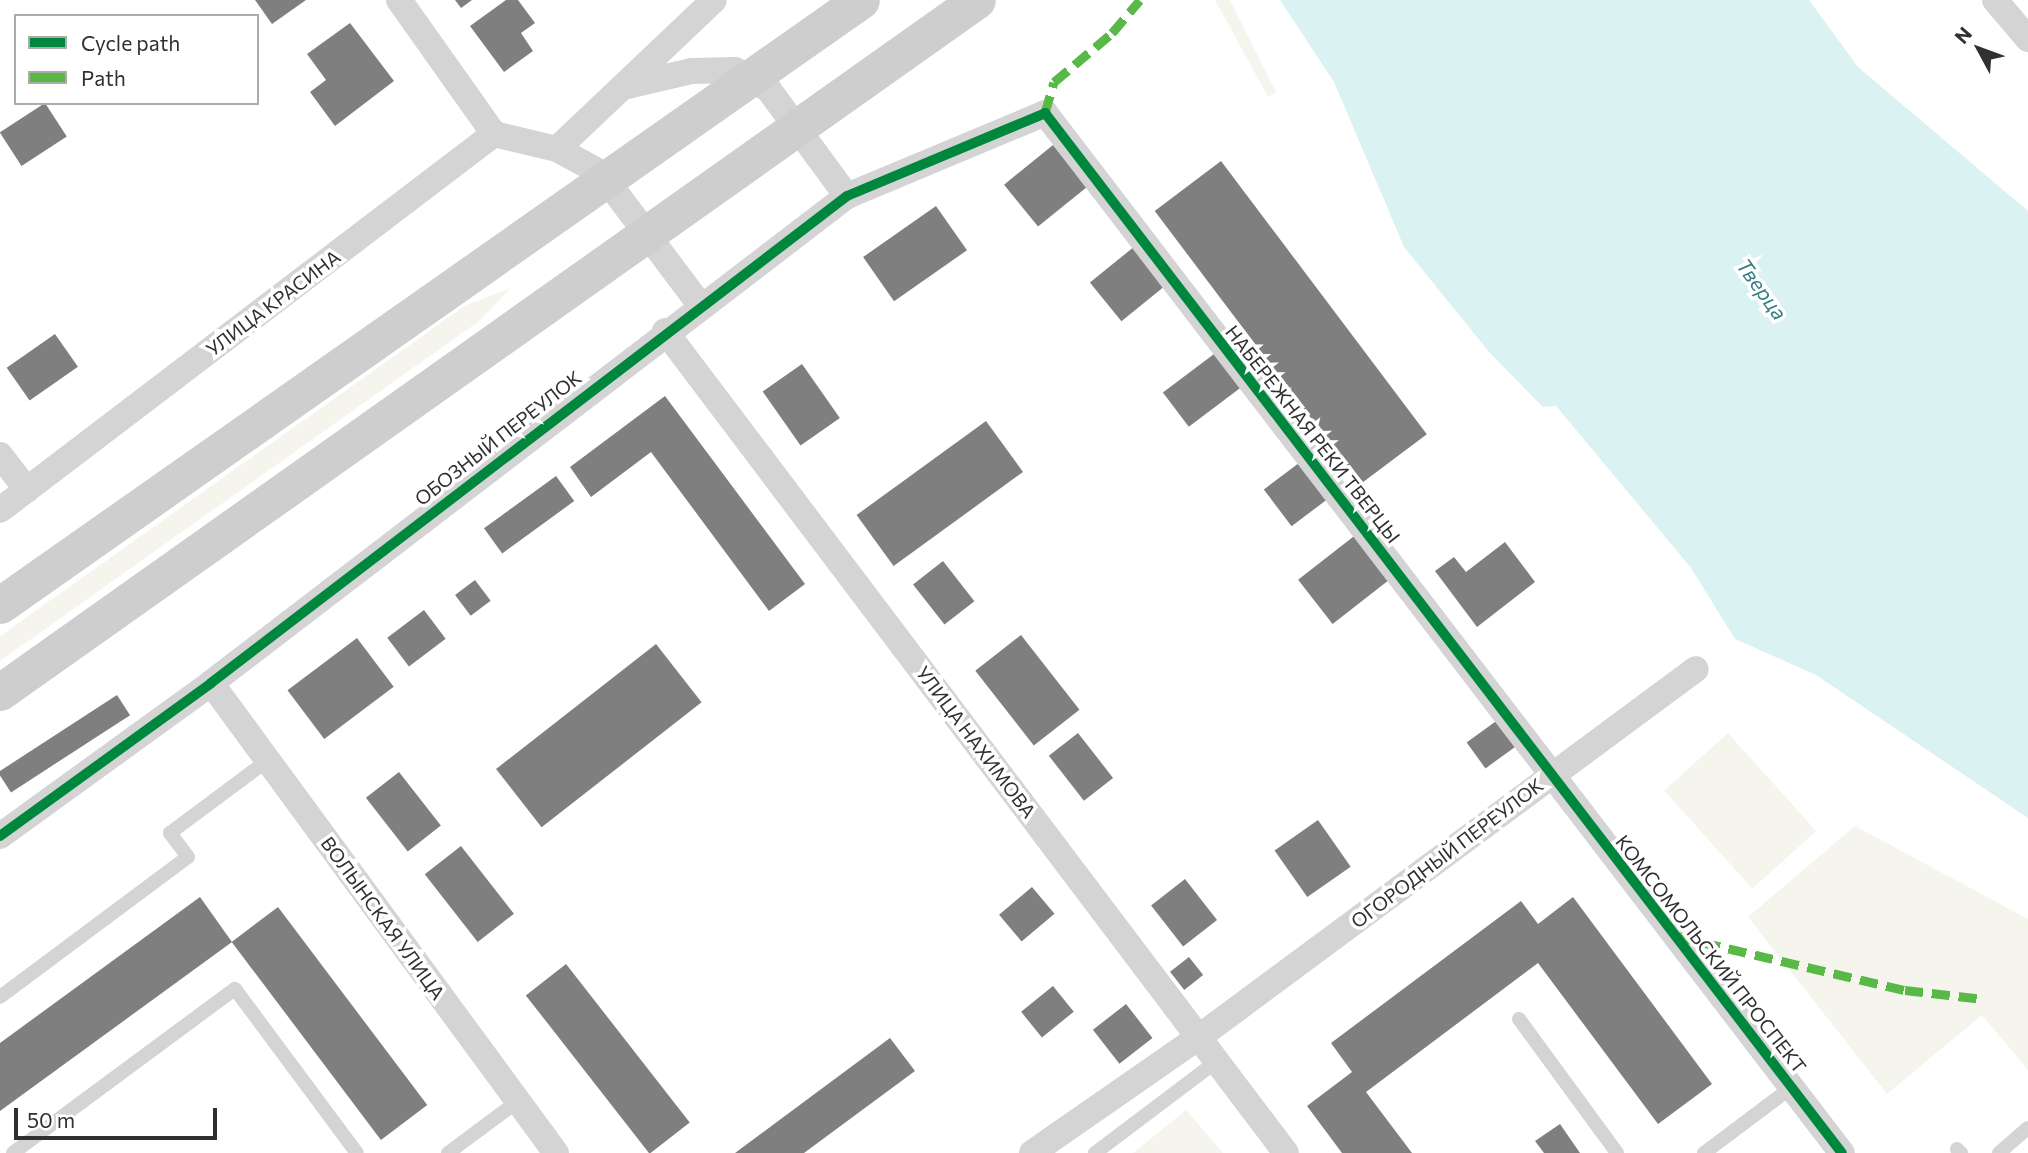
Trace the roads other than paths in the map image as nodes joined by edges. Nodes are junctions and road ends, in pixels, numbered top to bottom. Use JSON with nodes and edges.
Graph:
{"nodes":[{"id":1,"x":399,"y":0,"type":"edge"},
{"id":2,"x":714,"y":0,"type":"edge"},
{"id":3,"x":861,"y":0,"type":"edge"},
{"id":4,"x":977,"y":0,"type":"edge"},
{"id":5,"x":1995,"y":0,"type":"edge"},
{"id":6,"x":2028,"y":38,"type":"edge"},
{"id":7,"x":627,"y":86,"type":"junction"},
{"id":8,"x":1045,"y":113,"type":"joint"},
{"id":9,"x":494,"y":134,"type":"junction"},
{"id":10,"x":557,"y":149,"type":"junction"},
{"id":11,"x":847,"y":196,"type":"junction"},
{"id":12,"x":700,"y":305,"type":"junction"},
{"id":13,"x":665,"y":331,"type":"junction"},
{"id":14,"x":0,"y":455,"type":"edge"},
{"id":15,"x":27,"y":490,"type":"junction"},
{"id":16,"x":0,"y":510,"type":"edge"},
{"id":17,"x":0,"y":605,"type":"edge"},
{"id":18,"x":1696,"y":669,"type":"dead end"},
{"id":19,"x":211,"y":682,"type":"junction"},
{"id":20,"x":0,"y":692,"type":"edge"},
{"id":21,"x":268,"y":760,"type":"junction"},
{"id":22,"x":1553,"y":775,"type":"junction"},
{"id":23,"x":0,"y":836,"type":"edge"},
{"id":24,"x":0,"y":997,"type":"edge"},
{"id":25,"x":1519,"y":1019,"type":"dead end"},
{"id":26,"x":1199,"y":1037,"type":"junction"},
{"id":27,"x":1217,"y":1061,"type":"junction"},
{"id":28,"x":1792,"y":1087,"type":"junction"},
{"id":29,"x":518,"y":1101,"type":"junction"},
{"id":30,"x":2028,"y":1128,"type":"edge"},
{"id":31,"x":13,"y":1153,"type":"edge"},
{"id":32,"x":357,"y":1153,"type":"edge"},
{"id":33,"x":448,"y":1153,"type":"edge"},
{"id":34,"x":556,"y":1153,"type":"edge"},
{"id":35,"x":1032,"y":1153,"type":"edge"},
{"id":36,"x":1095,"y":1153,"type":"edge"},
{"id":37,"x":1286,"y":1153,"type":"edge"},
{"id":38,"x":1617,"y":1153,"type":"edge"},
{"id":39,"x":1704,"y":1153,"type":"edge"},
{"id":40,"x":1842,"y":1153,"type":"edge"},
{"id":41,"x":1999,"y":1153,"type":"edge"}],
"edges":[{"from":1,"to":9,"type":"street"},
{"from":2,"to":7,"type":"street"},
{"from":3,"to":17,"type":"main road"},
{"from":4,"to":20,"type":"main road"},
{"from":5,"to":6,"type":"street"},
{"from":7,"to":10,"type":"street"},
{"from":7,"to":11,"type":"street"},
{"from":8,"to":11,"type":"street","name":"ОБОЗНЫЙ ПЕРЕУЛОК"},
{"from":8,"to":22,"type":"street","name":"НАБЕРЕЖНАЯ РЕКИ ТВЕРЦЫ"},
{"from":9,"to":10,"type":"street"},
{"from":9,"to":15,"type":"street","name":"УЛИЦА КРАСИНА"},
{"from":10,"to":12,"type":"street"},
{"from":11,"to":12,"type":"street","name":"ОБОЗНЫЙ ПЕРЕУЛОК"},
{"from":12,"to":13,"type":"street","name":"ОБОЗНЫЙ ПЕРЕУЛОК"},
{"from":13,"to":19,"type":"street","name":"ОБОЗНЫЙ ПЕРЕУЛОК"},
{"from":13,"to":26,"type":"street","name":"УЛИЦА НАХИМОВА"},
{"from":14,"to":15,"type":"street"},
{"from":15,"to":16,"type":"street","name":"УЛИЦА КРАСИНА"},
{"from":18,"to":22,"type":"street","name":"ОГОРОДНЫЙ ПЕРЕУЛОК"},
{"from":19,"to":21,"type":"street","name":"ВОЛЫНСКАЯ УЛИЦА"},
{"from":19,"to":23,"type":"street","name":"ОБОЗНЫЙ ПЕРЕУЛОК"},
{"from":21,"to":24,"type":"lane"},
{"from":21,"to":29,"type":"street","name":"ВОЛЫНСКАЯ УЛИЦА"},
{"from":22,"to":26,"type":"street","name":"ОГОРОДНЫЙ ПЕРЕУЛОК"},
{"from":22,"to":28,"type":"street","name":"КОМСОМОЛЬСКИЙ ПРОСПЕКТ"},
{"from":25,"to":38,"type":"lane"},
{"from":26,"to":27,"type":"street","name":"УЛИЦА НАХИМОВА"},
{"from":26,"to":35,"type":"street","name":"ОГОРОДНЫЙ ПЕРЕУЛОК"},
{"from":27,"to":36,"type":"lane"},
{"from":27,"to":37,"type":"street","name":"УЛИЦА НАХИМОВА"},
{"from":28,"to":39,"type":"lane"},
{"from":28,"to":40,"type":"street","name":"КОМСОМОЛЬСКИЙ ПРОСПЕКТ"},
{"from":29,"to":33,"type":"lane"},
{"from":29,"to":34,"type":"street","name":"ВОЛЫНСКАЯ УЛИЦА"},
{"from":30,"to":41,"type":"lane"},
{"from":31,"to":32,"type":"lane"}]}
